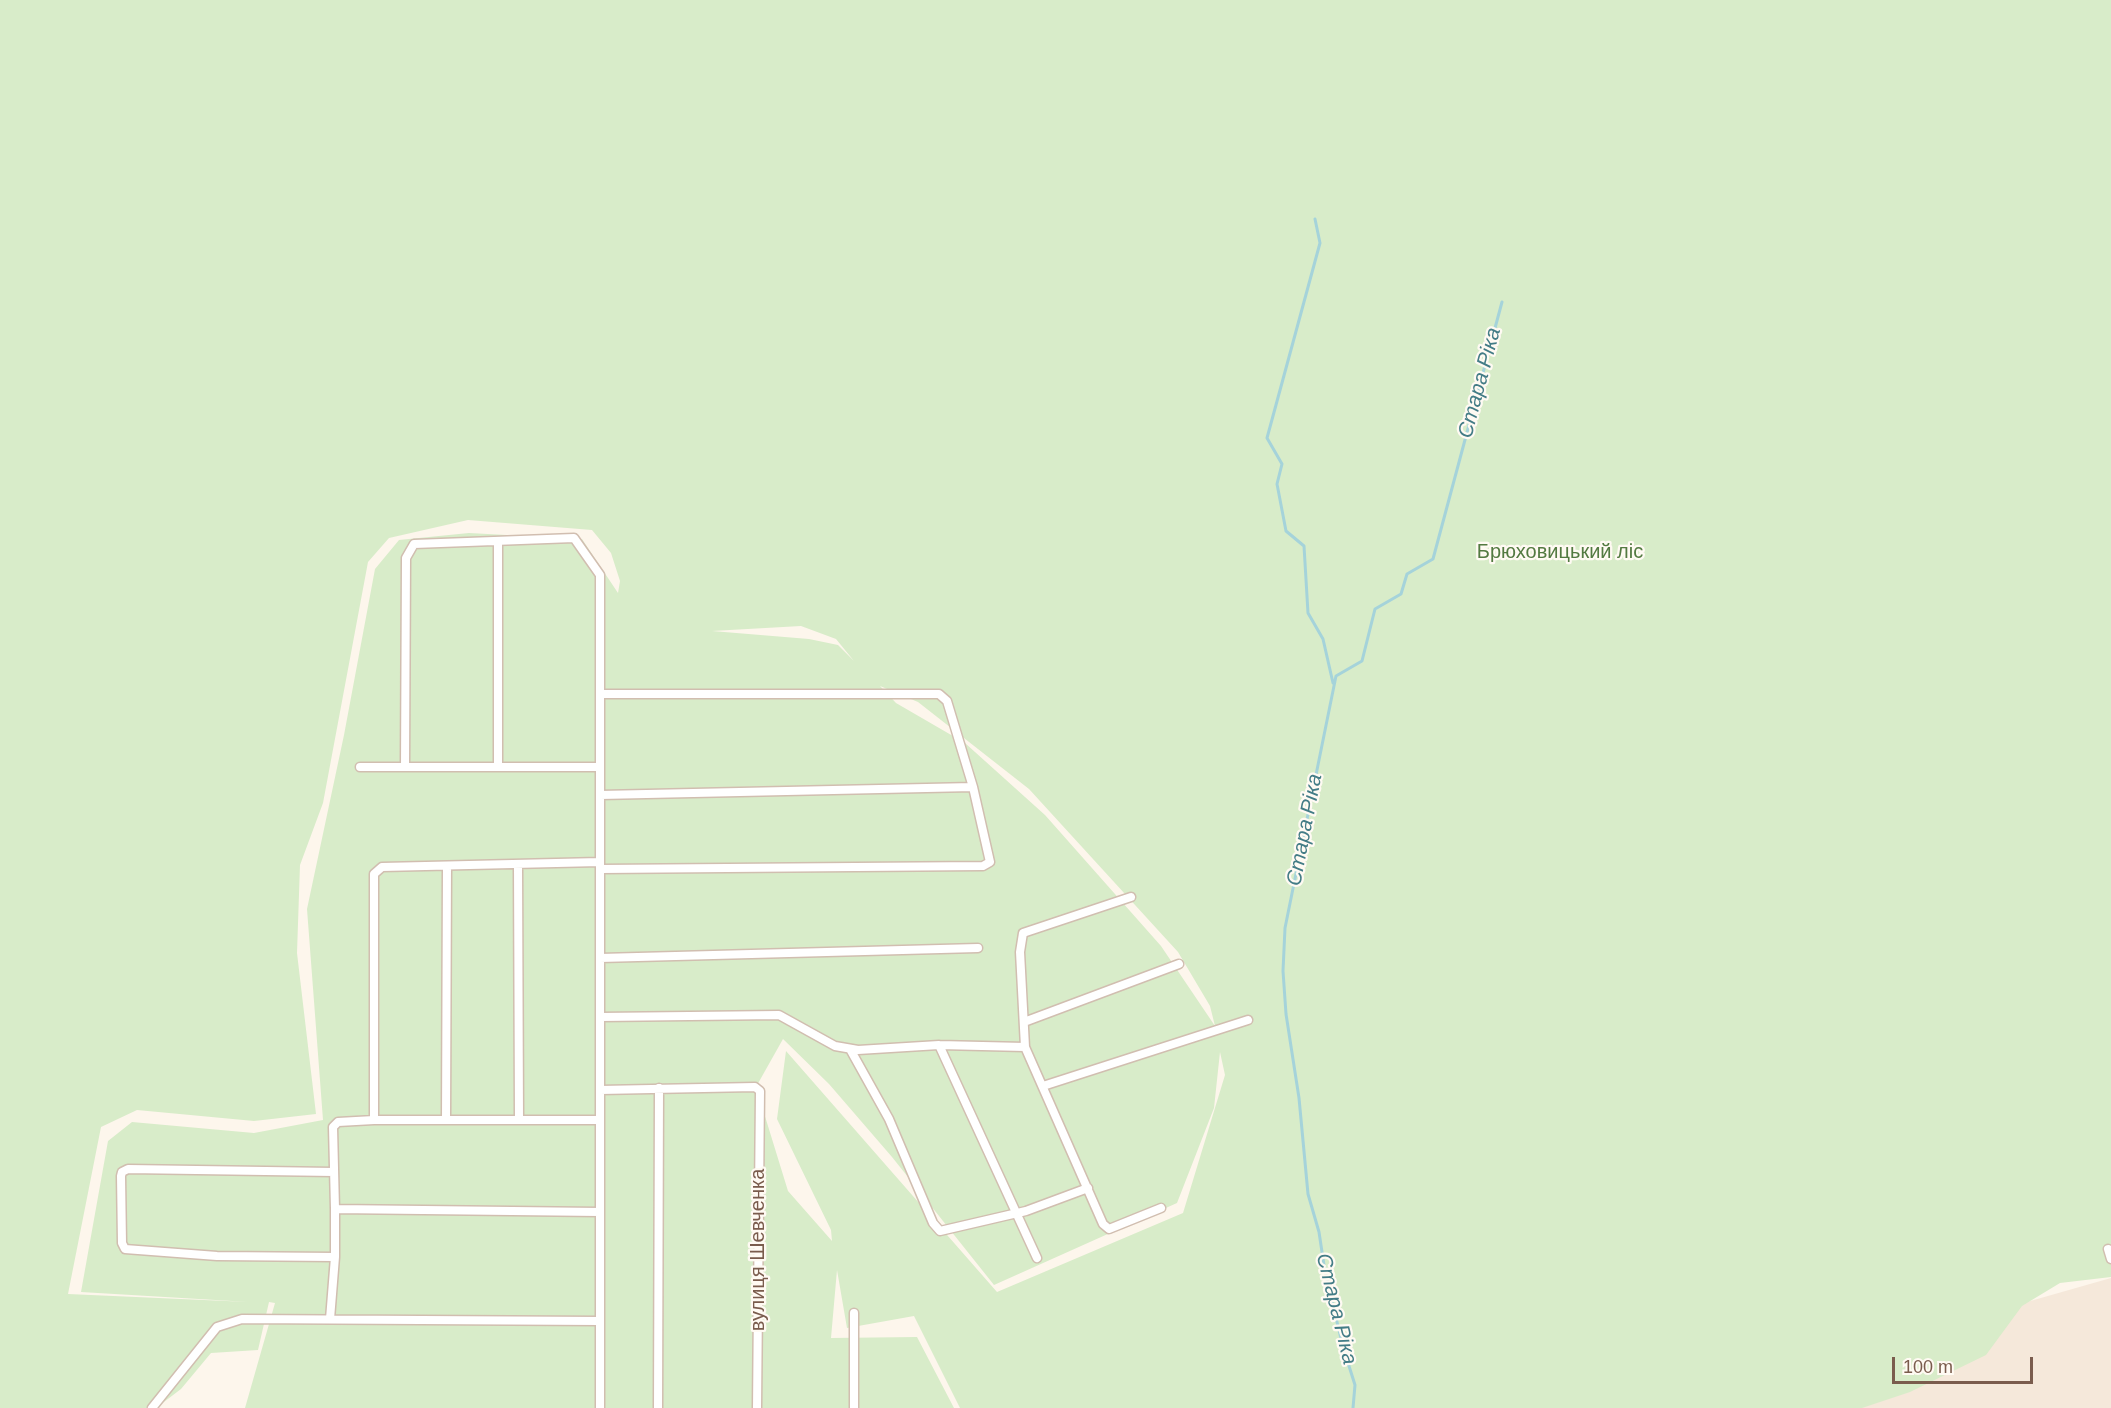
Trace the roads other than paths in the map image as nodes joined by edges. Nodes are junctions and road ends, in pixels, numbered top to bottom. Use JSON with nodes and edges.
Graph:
{"nodes":[{"id":1,"x":498,"y":541,"type":"junction"},
{"id":2,"x":600,"y":694,"type":"junction"},
{"id":3,"x":360,"y":766,"type":"dead end"},
{"id":4,"x":405,"y":767,"type":"junction"},
{"id":5,"x":498,"y":767,"type":"junction"},
{"id":6,"x":600,"y":767,"type":"junction"},
{"id":7,"x":973,"y":787,"type":"junction"},
{"id":8,"x":600,"y":795,"type":"junction"},
{"id":9,"x":518,"y":865,"type":"junction"},
{"id":10,"x":447,"y":866,"type":"junction"},
{"id":11,"x":600,"y":866,"type":"junction"},
{"id":12,"x":1131,"y":897,"type":"dead end"},
{"id":13,"x":978,"y":948,"type":"dead end"},
{"id":14,"x":600,"y":958,"type":"junction"},
{"id":15,"x":1179,"y":964,"type":"dead end"},
{"id":16,"x":600,"y":1017,"type":"junction"},
{"id":17,"x":1248,"y":1020,"type":"dead end"},
{"id":18,"x":1024,"y":1022,"type":"junction"},
{"id":19,"x":939,"y":1045,"type":"junction"},
{"id":20,"x":1025,"y":1047,"type":"junction"},
{"id":21,"x":850,"y":1049,"type":"junction"},
{"id":22,"x":1043,"y":1086,"type":"junction"},
{"id":23,"x":659,"y":1088,"type":"junction"},
{"id":24,"x":600,"y":1090,"type":"junction"},
{"id":25,"x":374,"y":1120,"type":"junction"},
{"id":26,"x":446,"y":1120,"type":"junction"},
{"id":27,"x":519,"y":1120,"type":"junction"},
{"id":28,"x":600,"y":1120,"type":"junction"},
{"id":29,"x":334,"y":1172,"type":"junction"},
{"id":30,"x":1088,"y":1188,"type":"junction"},
{"id":31,"x":1161,"y":1208,"type":"dead end"},
{"id":32,"x":335,"y":1209,"type":"junction"},
{"id":33,"x":600,"y":1212,"type":"junction"},
{"id":34,"x":1017,"y":1213,"type":"junction"},
{"id":35,"x":2108,"y":1249,"type":"dead end"},
{"id":36,"x":335,"y":1257,"type":"junction"},
{"id":37,"x":1037,"y":1258,"type":"dead end"},
{"id":38,"x":2111,"y":1259,"type":"edge"},
{"id":39,"x":854,"y":1313,"type":"dead end"},
{"id":40,"x":330,"y":1319,"type":"junction"},
{"id":41,"x":600,"y":1321,"type":"junction"},
{"id":42,"x":152,"y":1408,"type":"edge"},
{"id":43,"x":600,"y":1408,"type":"edge"},
{"id":44,"x":658,"y":1408,"type":"edge"},
{"id":45,"x":757,"y":1408,"type":"edge"},
{"id":46,"x":854,"y":1408,"type":"edge"}],
"edges":[{"from":1,"to":2,"type":"street"},
{"from":1,"to":4,"type":"street"},
{"from":1,"to":5,"type":"street"},
{"from":2,"to":6,"type":"street"},
{"from":2,"to":7,"type":"street"},
{"from":3,"to":4,"type":"street"},
{"from":4,"to":5,"type":"street"},
{"from":5,"to":6,"type":"street"},
{"from":6,"to":8,"type":"street"},
{"from":7,"to":8,"type":"street"},
{"from":7,"to":11,"type":"street"},
{"from":8,"to":11,"type":"street"},
{"from":9,"to":10,"type":"street"},
{"from":9,"to":11,"type":"street"},
{"from":9,"to":27,"type":"street"},
{"from":10,"to":25,"type":"street"},
{"from":10,"to":26,"type":"street"},
{"from":11,"to":14,"type":"street"},
{"from":12,"to":18,"type":"street"},
{"from":13,"to":14,"type":"street"},
{"from":14,"to":16,"type":"street"},
{"from":15,"to":18,"type":"street"},
{"from":16,"to":21,"type":"street"},
{"from":16,"to":24,"type":"street"},
{"from":17,"to":22,"type":"street"},
{"from":18,"to":20,"type":"street"},
{"from":19,"to":20,"type":"street"},
{"from":19,"to":21,"type":"street"},
{"from":19,"to":34,"type":"street"},
{"from":20,"to":22,"type":"street"},
{"from":21,"to":34,"type":"street"},
{"from":22,"to":30,"type":"street"},
{"from":23,"to":24,"type":"street"},
{"from":23,"to":44,"type":"street"},
{"from":23,"to":45,"type":"street","name":"вулиця Шевченка"},
{"from":24,"to":28,"type":"street"},
{"from":25,"to":26,"type":"street"},
{"from":25,"to":29,"type":"street"},
{"from":26,"to":27,"type":"street"},
{"from":27,"to":28,"type":"street"},
{"from":28,"to":33,"type":"street"},
{"from":29,"to":32,"type":"street"},
{"from":29,"to":36,"type":"street"},
{"from":30,"to":31,"type":"street"},
{"from":30,"to":34,"type":"street"},
{"from":32,"to":33,"type":"street"},
{"from":32,"to":36,"type":"street"},
{"from":33,"to":41,"type":"street"},
{"from":34,"to":37,"type":"street"},
{"from":35,"to":38,"type":"street"},
{"from":36,"to":40,"type":"street"},
{"from":39,"to":46,"type":"street"},
{"from":40,"to":41,"type":"street"},
{"from":40,"to":42,"type":"street"},
{"from":41,"to":43,"type":"street"}]}
